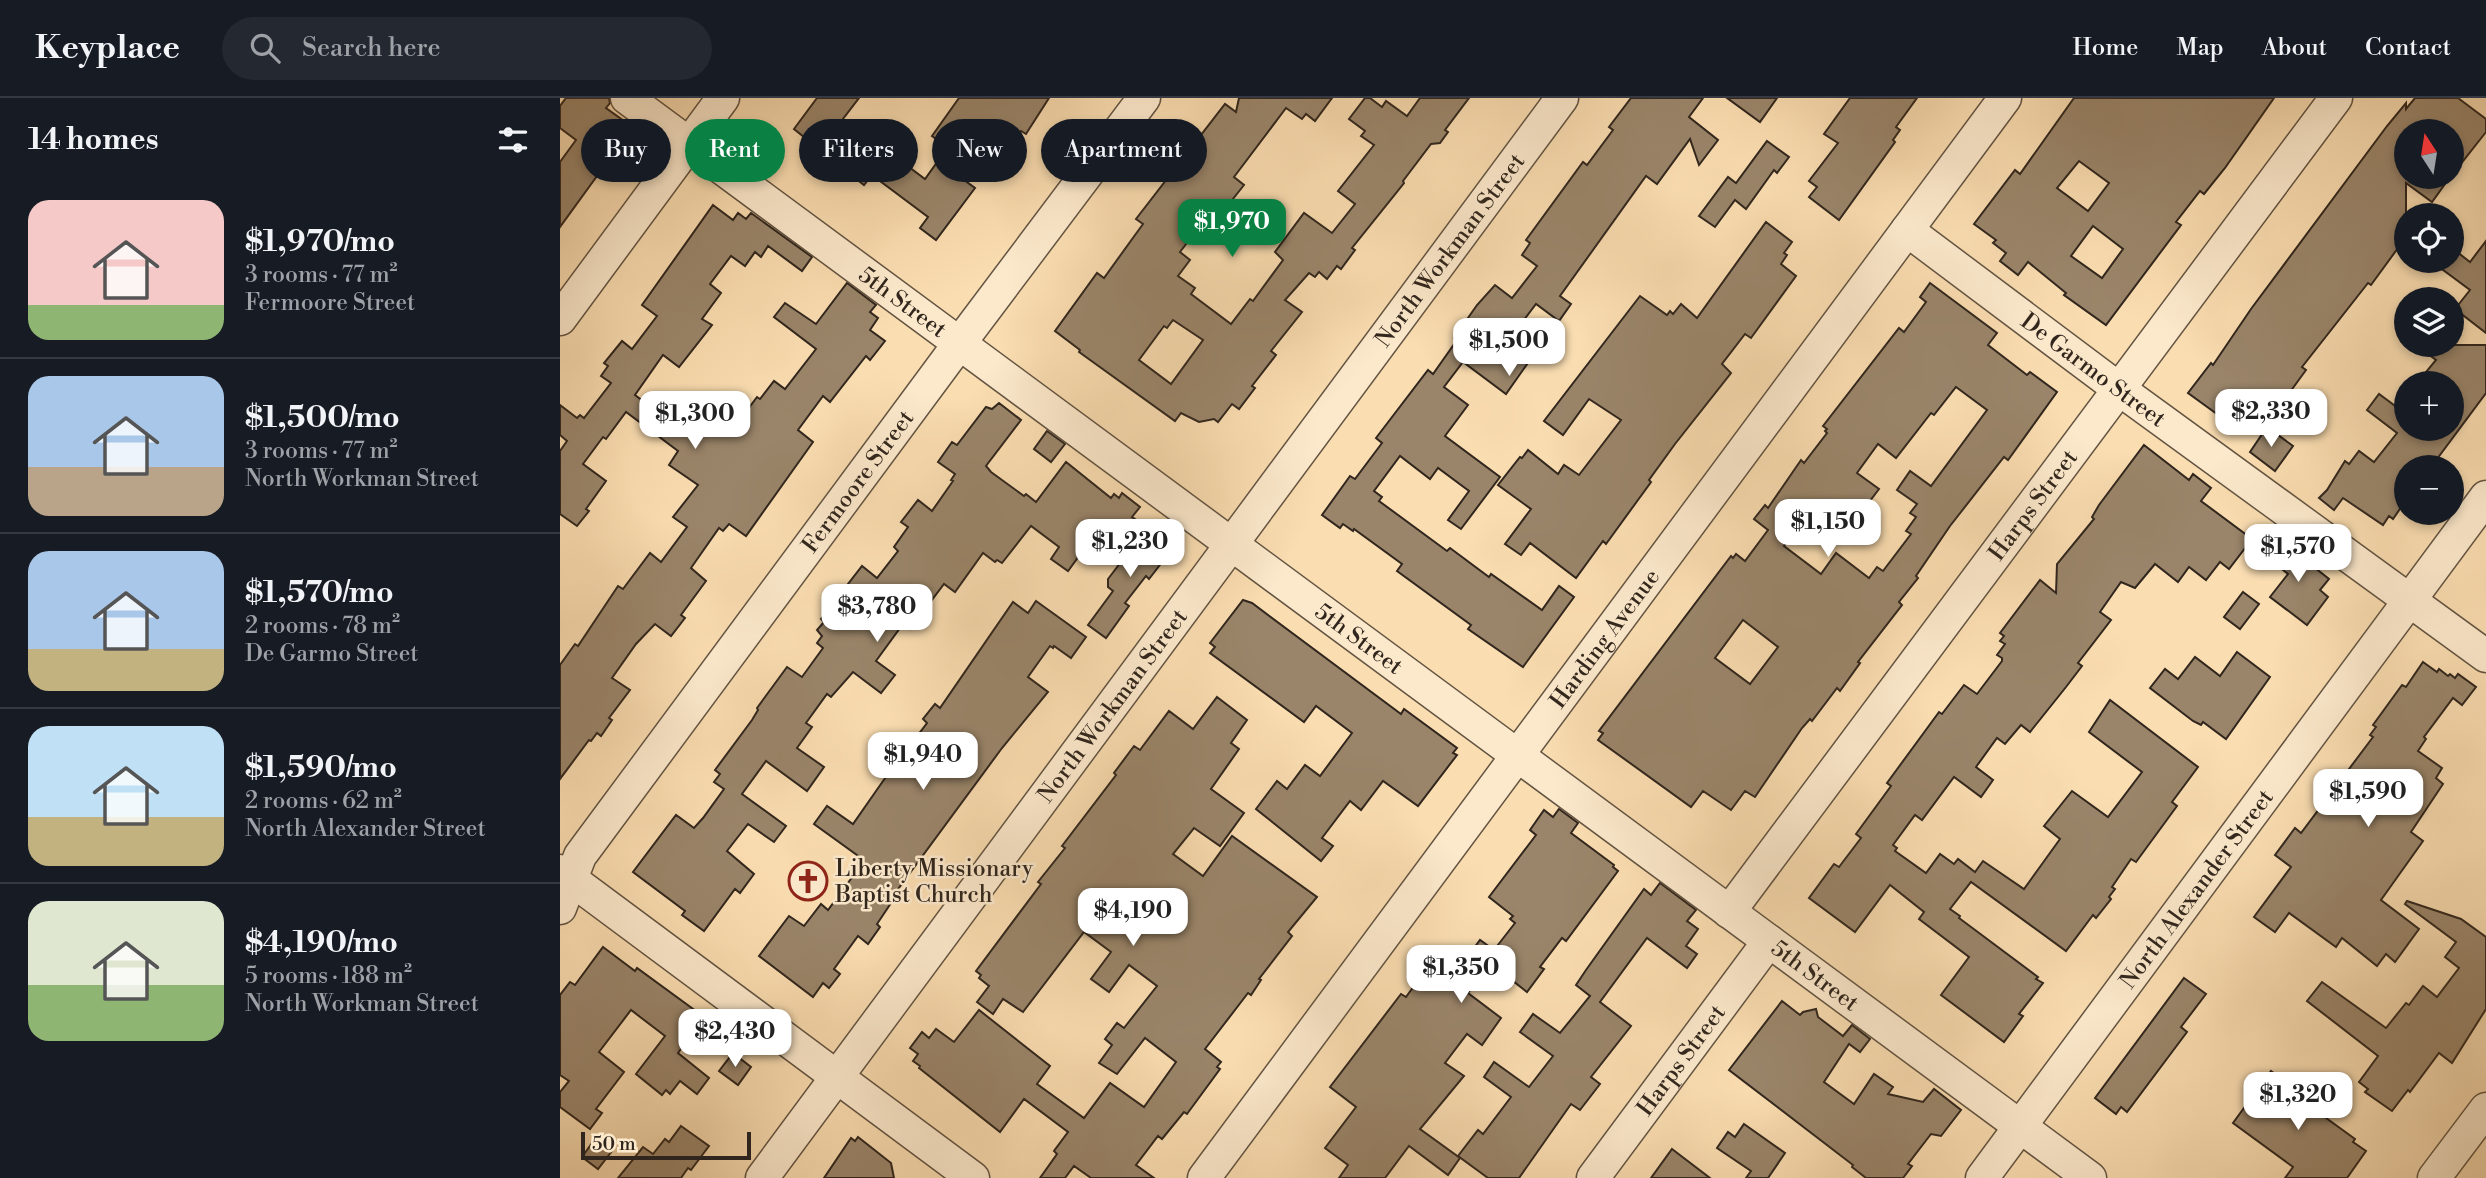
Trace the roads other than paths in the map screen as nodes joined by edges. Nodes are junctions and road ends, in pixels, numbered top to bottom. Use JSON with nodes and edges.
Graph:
{"nodes":[{"id":1,"x":627,"y":98,"type":"edge"},
{"id":2,"x":723,"y":98,"type":"edge"},
{"id":3,"x":1143,"y":98,"type":"edge"},
{"id":4,"x":1562,"y":98,"type":"edge"},
{"id":5,"x":2005,"y":98,"type":"edge"},
{"id":6,"x":2336,"y":98,"type":"edge"},
{"id":7,"x":707,"y":119,"type":"edge"},
{"id":8,"x":685,"y":142,"type":"edge"},
{"id":9,"x":685,"y":147,"type":"edge"},
{"id":10,"x":739,"y":182,"type":"edge"},
{"id":11,"x":1907,"y":230,"type":"junction"},
{"id":12,"x":560,"y":319,"type":"edge"},
{"id":13,"x":959,"y":344,"type":"junction"},
{"id":14,"x":2119,"y":389,"type":"junction"},
{"id":15,"x":2486,"y":496,"type":"edge"},
{"id":16,"x":1231,"y":544,"type":"junction"},
{"id":17,"x":2410,"y":600,"type":"junction"},
{"id":18,"x":2486,"y":656,"type":"edge"},
{"id":19,"x":1517,"y":755,"type":"junction"},
{"id":20,"x":564,"y":886,"type":"edge"},
{"id":21,"x":1729,"y":912,"type":"junction"},
{"id":22,"x":1769,"y":941,"type":"junction"},
{"id":23,"x":837,"y":1077,"type":"junction"},
{"id":24,"x":2486,"y":1109,"type":"edge"},
{"id":25,"x":2020,"y":1126,"type":"junction"},
{"id":26,"x":762,"y":1178,"type":"edge"},
{"id":27,"x":973,"y":1178,"type":"edge"},
{"id":28,"x":1204,"y":1178,"type":"edge"},
{"id":29,"x":1593,"y":1178,"type":"edge"},
{"id":30,"x":1982,"y":1178,"type":"edge"},
{"id":31,"x":2090,"y":1178,"type":"edge"},
{"id":32,"x":2434,"y":1178,"type":"edge"}],
"edges":[{"from":1,"to":8,"type":"street","name":"5th Street"},
{"from":2,"to":7,"type":"street"},
{"from":3,"to":13,"type":"street","name":"Fermoore Street"},
{"from":4,"to":16,"type":"street","name":"North Workman Street"},
{"from":5,"to":11,"type":"street","name":"Harding Avenue"},
{"from":6,"to":14,"type":"street","name":"Harps Street"},
{"from":9,"to":12,"type":"street"},
{"from":10,"to":13,"type":"street","name":"5th Street"},
{"from":11,"to":14,"type":"street","name":"De Garmo Street"},
{"from":11,"to":19,"type":"street","name":"Harding Avenue"},
{"from":13,"to":16,"type":"street","name":"5th Street"},
{"from":13,"to":20,"type":"street","name":"Fermoore Street"},
{"from":14,"to":17,"type":"street","name":"De Garmo Street"},
{"from":14,"to":21,"type":"street","name":"Harps Street"},
{"from":15,"to":17,"type":"street","name":"North Alexander Street"},
{"from":16,"to":19,"type":"street","name":"5th Street"},
{"from":16,"to":23,"type":"street","name":"North Workman Street"},
{"from":17,"to":18,"type":"street","name":"De Garmo Street"},
{"from":17,"to":25,"type":"street","name":"North Alexander Street"},
{"from":19,"to":21,"type":"street","name":"5th Street"},
{"from":19,"to":28,"type":"street","name":"Harding Avenue"},
{"from":20,"to":23,"type":"street"},
{"from":21,"to":22,"type":"street","name":"5th Street"},
{"from":22,"to":25,"type":"street","name":"5th Street"},
{"from":22,"to":29,"type":"street","name":"Harps Street"},
{"from":23,"to":26,"type":"street","name":"North Workman Street"},
{"from":23,"to":27,"type":"street"},
{"from":24,"to":32,"type":"street"},
{"from":25,"to":30,"type":"street","name":"North Alexander Street"},
{"from":25,"to":31,"type":"street","name":"5th Street"}]}
